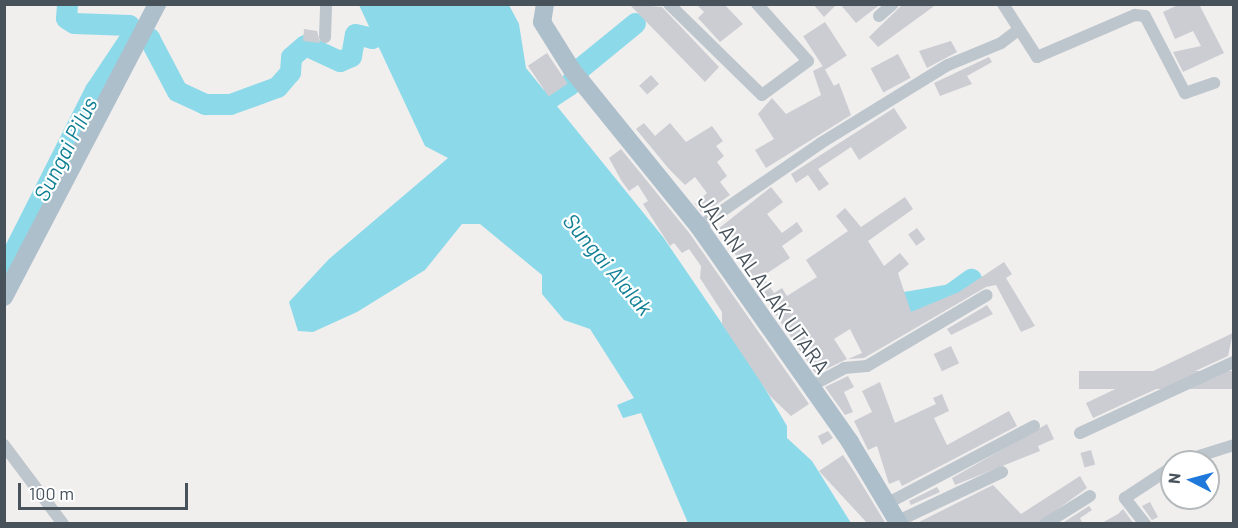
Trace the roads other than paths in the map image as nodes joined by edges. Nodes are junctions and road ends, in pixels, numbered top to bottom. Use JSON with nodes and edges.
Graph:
{"nodes":[{"id":1,"x":157,"y":4,"type":"edge"},
{"id":2,"x":326,"y":4,"type":"edge"},
{"id":3,"x":545,"y":4,"type":"edge"},
{"id":4,"x":669,"y":4,"type":"edge"},
{"id":5,"x":757,"y":4,"type":"edge"},
{"id":6,"x":892,"y":4,"type":"edge"},
{"id":7,"x":1003,"y":4,"type":"edge"},
{"id":8,"x":879,"y":16,"type":"dead end"},
{"id":9,"x":1018,"y":30,"type":"junction"},
{"id":10,"x":325,"y":37,"type":"dead end"},
{"id":11,"x":1214,"y":82,"type":"dead end"},
{"id":12,"x":699,"y":227,"type":"junction"},
{"id":13,"x":987,"y":295,"type":"dead end"},
{"id":14,"x":4,"y":297,"type":"edge"},
{"id":15,"x":1233,"y":362,"type":"edge"},
{"id":16,"x":808,"y":387,"type":"junction"},
{"id":17,"x":1034,"y":426,"type":"dead end"},
{"id":18,"x":1080,"y":433,"type":"dead end"},
{"id":19,"x":4,"y":445,"type":"edge"},
{"id":20,"x":1233,"y":445,"type":"edge"},
{"id":21,"x":1217,"y":450,"type":"edge"},
{"id":22,"x":1002,"y":472,"type":"dead end"},
{"id":23,"x":1160,"y":475,"type":"edge"},
{"id":24,"x":1090,"y":496,"type":"dead end"},
{"id":25,"x":888,"y":503,"type":"junction"},
{"id":26,"x":898,"y":522,"type":"edge"},
{"id":27,"x":63,"y":524,"type":"edge"},
{"id":28,"x":1045,"y":524,"type":"edge"},
{"id":29,"x":1145,"y":524,"type":"edge"}],
"edges":[{"from":1,"to":14,"type":"main road"},
{"from":2,"to":10,"type":"street"},
{"from":3,"to":12,"type":"main road","name":"JALAN ALALAK UTARA"},
{"from":4,"to":5,"type":"street"},
{"from":6,"to":8,"type":"street"},
{"from":7,"to":9,"type":"street"},
{"from":9,"to":11,"type":"street"},
{"from":9,"to":12,"type":"street"},
{"from":12,"to":16,"type":"main road","name":"JALAN ALALAK UTARA"},
{"from":13,"to":16,"type":"street"},
{"from":15,"to":18,"type":"street"},
{"from":16,"to":25,"type":"main road","name":"JALAN ALALAK UTARA"},
{"from":17,"to":25,"type":"street"},
{"from":19,"to":27,"type":"street"},
{"from":20,"to":21,"type":"street"},
{"from":22,"to":26,"type":"street"},
{"from":23,"to":29,"type":"street"},
{"from":24,"to":28,"type":"street"},
{"from":25,"to":26,"type":"main road","name":"JALAN ALALAK UTARA"}]}
